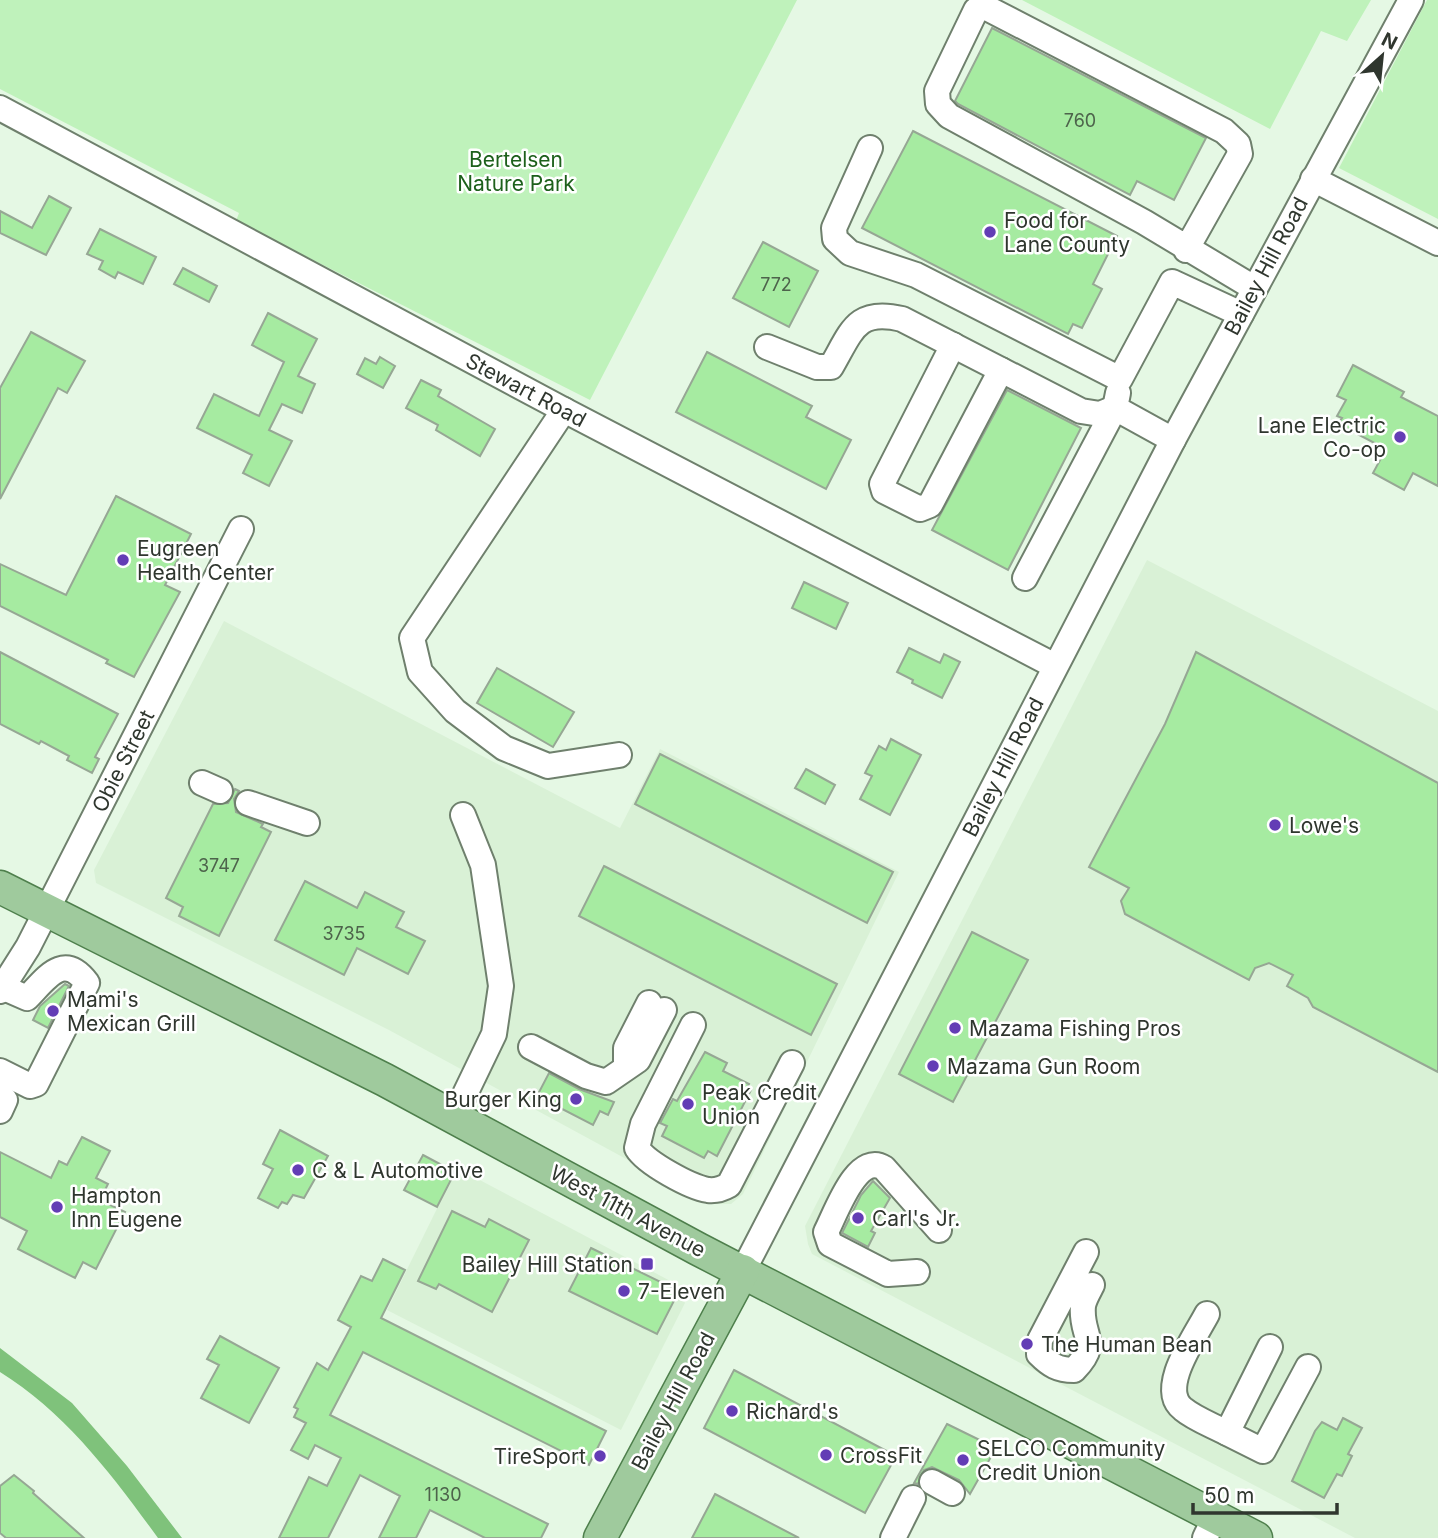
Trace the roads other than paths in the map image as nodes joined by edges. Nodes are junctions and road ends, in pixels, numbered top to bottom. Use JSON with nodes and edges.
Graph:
{"nodes":[{"id":1,"x":1411,"y":0,"type":"edge"},
{"id":2,"x":0,"y":108,"type":"edge"},
{"id":3,"x":870,"y":148,"type":"dead end"},
{"id":4,"x":1313,"y":179,"type":"junction"},
{"id":5,"x":1438,"y":243,"type":"edge"},
{"id":6,"x":1186,"y":250,"type":"junction"},
{"id":7,"x":1254,"y":288,"type":"junction"},
{"id":8,"x":1241,"y":314,"type":"junction"},
{"id":9,"x":953,"y":345,"type":"junction"},
{"id":10,"x":767,"y":347,"type":"dead end"},
{"id":11,"x":1002,"y":370,"type":"junction"},
{"id":12,"x":1120,"y":379,"type":"junction"},
{"id":13,"x":1115,"y":408,"type":"junction"},
{"id":14,"x":564,"y":410,"type":"junction"},
{"id":15,"x":1173,"y":440,"type":"junction"},
{"id":16,"x":241,"y":529,"type":"dead end"},
{"id":17,"x":1025,"y":578,"type":"dead end"},
{"id":18,"x":1055,"y":666,"type":"junction"},
{"id":19,"x":618,"y":755,"type":"dead end"},
{"id":20,"x":248,"y":803,"type":"dead end"},
{"id":21,"x":463,"y":815,"type":"dead end"},
{"id":22,"x":307,"y":823,"type":"dead end"},
{"id":23,"x":0,"y":887,"type":"edge"},
{"id":24,"x":47,"y":909,"type":"junction"},
{"id":25,"x":1,"y":989,"type":"edge"},
{"id":26,"x":657,"y":1006,"type":"dead end"},
{"id":27,"x":693,"y":1025,"type":"dead end"},
{"id":28,"x":531,"y":1047,"type":"dead end"},
{"id":29,"x":792,"y":1063,"type":"dead end"},
{"id":30,"x":0,"y":1071,"type":"edge"},
{"id":31,"x":0,"y":1094,"type":"edge"},
{"id":32,"x":0,"y":1111,"type":"edge"},
{"id":33,"x":454,"y":1117,"type":"junction"},
{"id":34,"x":939,"y":1230,"type":"dead end"},
{"id":35,"x":1086,"y":1252,"type":"dead end"},
{"id":36,"x":743,"y":1271,"type":"junction"},
{"id":37,"x":917,"y":1272,"type":"dead end"},
{"id":38,"x":1092,"y":1284,"type":"dead end"},
{"id":39,"x":1207,"y":1314,"type":"dead end"},
{"id":40,"x":1270,"y":1347,"type":"dead end"},
{"id":41,"x":1308,"y":1367,"type":"dead end"},
{"id":42,"x":1227,"y":1433,"type":"junction"},
{"id":43,"x":913,"y":1498,"type":"dead end"},
{"id":44,"x":1210,"y":1527,"type":"edge"},
{"id":45,"x":600,"y":1538,"type":"edge"},
{"id":46,"x":893,"y":1538,"type":"edge"},
{"id":47,"x":1256,"y":1538,"type":"edge"}],
"edges":[{"from":1,"to":4,"type":"street","name":"Bailey Hill Road"},
{"from":2,"to":14,"type":"street","name":"Stewart Road"},
{"from":3,"to":12,"type":"street"},
{"from":4,"to":5,"type":"street"},
{"from":4,"to":7,"type":"street","name":"Bailey Hill Road"},
{"from":6,"to":6,"type":"street"},
{"from":6,"to":7,"type":"street"},
{"from":7,"to":8,"type":"street","name":"Bailey Hill Road"},
{"from":8,"to":12,"type":"street"},
{"from":8,"to":15,"type":"street","name":"Bailey Hill Road"},
{"from":9,"to":10,"type":"street"},
{"from":9,"to":11,"type":"street"},
{"from":9,"to":11,"type":"street"},
{"from":11,"to":13,"type":"street"},
{"from":12,"to":13,"type":"street"},
{"from":13,"to":15,"type":"street"},
{"from":13,"to":17,"type":"street"},
{"from":14,"to":18,"type":"street","name":"Stewart Road"},
{"from":14,"to":19,"type":"street"},
{"from":15,"to":18,"type":"street","name":"Bailey Hill Road"},
{"from":16,"to":24,"type":"street","name":"Obie Street"},
{"from":18,"to":36,"type":"street","name":"Bailey Hill Road"},
{"from":20,"to":22,"type":"street"},
{"from":21,"to":33,"type":"street"},
{"from":23,"to":24,"type":"main road","name":"West 11th Avenue"},
{"from":24,"to":25,"type":"street","name":"Obie Street"},
{"from":24,"to":33,"type":"main road","name":"West 11th Avenue"},
{"from":25,"to":30,"type":"street"},
{"from":26,"to":28,"type":"street"},
{"from":27,"to":29,"type":"street"},
{"from":31,"to":32,"type":"street"},
{"from":33,"to":36,"type":"main road","name":"West 11th Avenue"},
{"from":34,"to":37,"type":"street"},
{"from":35,"to":38,"type":"street"},
{"from":36,"to":44,"type":"main road","name":"West 11th Avenue"},
{"from":36,"to":45,"type":"main road","name":"Bailey Hill Road"},
{"from":39,"to":42,"type":"street"},
{"from":40,"to":42,"type":"street"},
{"from":41,"to":42,"type":"street"},
{"from":43,"to":46,"type":"street"},
{"from":44,"to":47,"type":"main road","name":"West 11th Avenue"}]}
